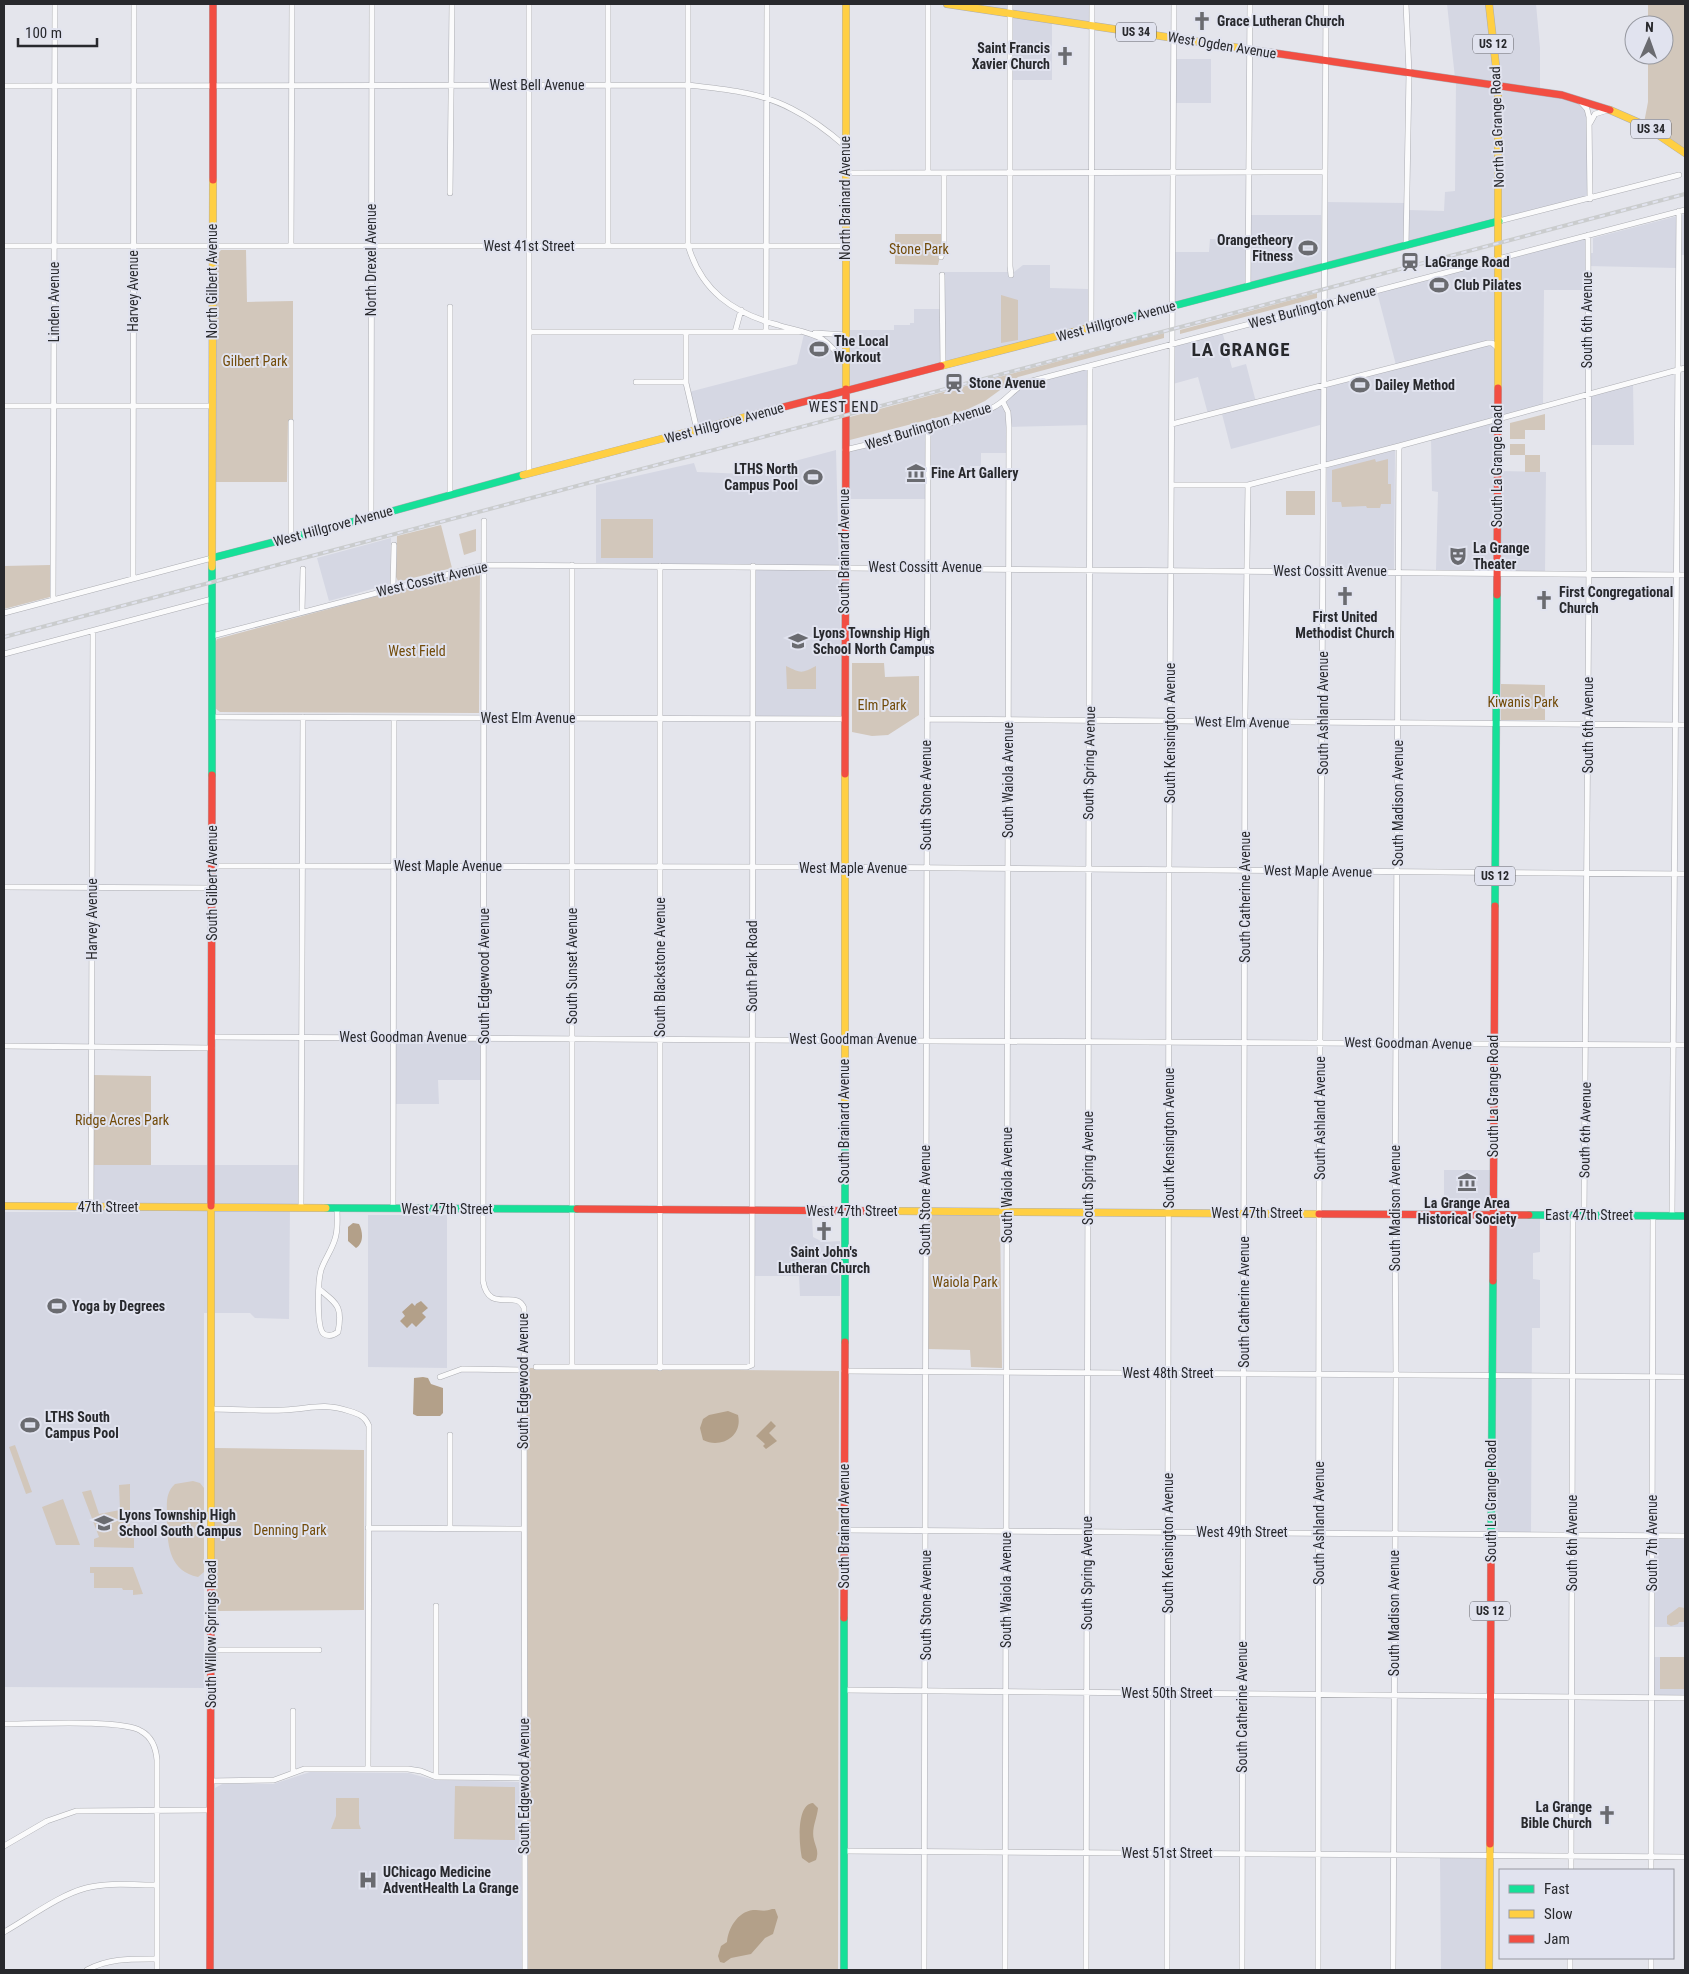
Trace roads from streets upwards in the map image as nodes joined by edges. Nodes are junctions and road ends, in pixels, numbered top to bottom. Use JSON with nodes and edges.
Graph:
{"nodes":[{"id":1,"x":55,"y":4,"type":"edge"},
{"id":2,"x":134,"y":4,"type":"edge"},
{"id":3,"x":213,"y":4,"type":"edge"},
{"id":4,"x":292,"y":4,"type":"edge"},
{"id":5,"x":372,"y":4,"type":"edge"},
{"id":6,"x":452,"y":4,"type":"edge"},
{"id":7,"x":529,"y":4,"type":"edge"},
{"id":8,"x":608,"y":4,"type":"edge"},
{"id":9,"x":688,"y":4,"type":"edge"},
{"id":10,"x":767,"y":4,"type":"edge"},
{"id":11,"x":846,"y":4,"type":"edge"},
{"id":12,"x":928,"y":4,"type":"edge"},
{"id":13,"x":947,"y":4,"type":"edge"},
{"id":14,"x":1010,"y":4,"type":"edge"},
{"id":15,"x":1092,"y":4,"type":"edge"},
{"id":16,"x":1174,"y":4,"type":"edge"},
{"id":17,"x":1250,"y":4,"type":"edge"},
{"id":18,"x":1326,"y":4,"type":"edge"},
{"id":19,"x":1406,"y":4,"type":"edge"},
{"id":20,"x":1489,"y":4,"type":"edge"},
{"id":21,"x":1010,"y":13,"type":"junction"},
{"id":22,"x":1092,"y":25,"type":"junction"},
{"id":23,"x":1174,"y":37,"type":"junction"},
{"id":24,"x":1250,"y":49,"type":"junction"},
{"id":25,"x":1326,"y":61,"type":"junction"},
{"id":26,"x":1409,"y":72,"type":"junction"},
{"id":27,"x":371,"y":85,"type":"junction"},
{"id":28,"x":450,"y":85,"type":"junction"},
{"id":29,"x":530,"y":85,"type":"junction"},
{"id":30,"x":608,"y":85,"type":"junction"},
{"id":31,"x":688,"y":85,"type":"junction"},
{"id":32,"x":1498,"y":85,"type":"junction"},
{"id":33,"x":4,"y":86,"type":"edge"},
{"id":34,"x":55,"y":86,"type":"junction"},
{"id":35,"x":134,"y":86,"type":"junction"},
{"id":36,"x":213,"y":86,"type":"junction"},
{"id":37,"x":292,"y":86,"type":"junction"},
{"id":38,"x":1576,"y":98,"type":"junction"},
{"id":39,"x":767,"y":99,"type":"junction"},
{"id":40,"x":1614,"y":110,"type":"junction"},
{"id":41,"x":1590,"y":124,"type":"junction"},
{"id":42,"x":845,"y":146,"type":"junction"},
{"id":43,"x":1685,"y":154,"type":"edge"},
{"id":44,"x":1173,"y":172,"type":"junction"},
{"id":45,"x":1248,"y":172,"type":"junction"},
{"id":46,"x":1324,"y":172,"type":"junction"},
{"id":47,"x":846,"y":173,"type":"junction"},
{"id":48,"x":928,"y":173,"type":"junction"},
{"id":49,"x":944,"y":173,"type":"junction"},
{"id":50,"x":1010,"y":173,"type":"junction"},
{"id":51,"x":1092,"y":173,"type":"junction"},
{"id":52,"x":1679,"y":175,"type":"dead end"},
{"id":53,"x":450,"y":193,"type":"dead end"},
{"id":54,"x":1590,"y":199,"type":"junction"},
{"id":55,"x":1682,"y":211,"type":"edge"},
{"id":56,"x":1499,"y":221,"type":"junction"},
{"id":57,"x":1588,"y":235,"type":"junction"},
{"id":58,"x":688,"y":245,"type":"junction"},
{"id":59,"x":4,"y":246,"type":"edge"},
{"id":60,"x":54,"y":246,"type":"junction"},
{"id":61,"x":133,"y":246,"type":"junction"},
{"id":62,"x":212,"y":246,"type":"junction"},
{"id":63,"x":291,"y":246,"type":"junction"},
{"id":64,"x":371,"y":246,"type":"junction"},
{"id":65,"x":529,"y":246,"type":"junction"},
{"id":66,"x":608,"y":246,"type":"junction"},
{"id":67,"x":767,"y":246,"type":"junction"},
{"id":68,"x":845,"y":246,"type":"junction"},
{"id":69,"x":1406,"y":246,"type":"junction"},
{"id":70,"x":941,"y":258,"type":"dead end"},
{"id":71,"x":1498,"y":259,"type":"junction"},
{"id":72,"x":1324,"y":267,"type":"junction"},
{"id":73,"x":942,"y":275,"type":"dead end"},
{"id":74,"x":1012,"y":275,"type":"dead end"},
{"id":75,"x":1248,"y":286,"type":"junction"},
{"id":76,"x":1324,"y":303,"type":"junction"},
{"id":77,"x":1172,"y":306,"type":"junction"},
{"id":78,"x":450,"y":307,"type":"dead end"},
{"id":79,"x":741,"y":310,"type":"junction"},
{"id":80,"x":766,"y":322,"type":"junction"},
{"id":81,"x":1091,"y":328,"type":"junction"},
{"id":82,"x":529,"y":332,"type":"junction"},
{"id":83,"x":686,"y":332,"type":"junction"},
{"id":84,"x":735,"y":332,"type":"junction"},
{"id":85,"x":766,"y":332,"type":"junction"},
{"id":86,"x":808,"y":332,"type":"junction"},
{"id":87,"x":846,"y":335,"type":"junction"},
{"id":88,"x":1172,"y":344,"type":"junction"},
{"id":89,"x":1498,"y":349,"type":"junction"},
{"id":90,"x":846,"y":364,"type":"junction"},
{"id":91,"x":943,"y":366,"type":"junction"},
{"id":92,"x":1090,"y":366,"type":"junction"},
{"id":93,"x":1685,"y":368,"type":"edge"},
{"id":94,"x":1678,"y":370,"type":"junction"},
{"id":95,"x":636,"y":382,"type":"dead end"},
{"id":96,"x":686,"y":382,"type":"junction"},
{"id":97,"x":1324,"y":385,"type":"junction"},
{"id":98,"x":846,"y":391,"type":"junction"},
{"id":99,"x":1587,"y":395,"type":"junction"},
{"id":100,"x":1003,"y":402,"type":"junction"},
{"id":101,"x":4,"y":406,"type":"edge"},
{"id":102,"x":53,"y":406,"type":"junction"},
{"id":103,"x":133,"y":406,"type":"junction"},
{"id":104,"x":212,"y":406,"type":"junction"},
{"id":105,"x":1498,"y":418,"type":"junction"},
{"id":106,"x":291,"y":422,"type":"dead end"},
{"id":107,"x":1172,"y":424,"type":"junction"},
{"id":108,"x":928,"y":429,"type":"junction"},
{"id":109,"x":697,"y":430,"type":"junction"},
{"id":110,"x":1399,"y":446,"type":"junction"},
{"id":111,"x":844,"y":450,"type":"junction"},
{"id":112,"x":1324,"y":464,"type":"junction"},
{"id":113,"x":529,"y":473,"type":"junction"},
{"id":114,"x":1172,"y":484,"type":"junction"},
{"id":115,"x":1248,"y":485,"type":"junction"},
{"id":116,"x":450,"y":495,"type":"junction"},
{"id":117,"x":371,"y":517,"type":"junction"},
{"id":118,"x":484,"y":521,"type":"dead end"},
{"id":119,"x":291,"y":538,"type":"junction"},
{"id":120,"x":394,"y":545,"type":"dead end"},
{"id":121,"x":212,"y":558,"type":"junction"},
{"id":122,"x":484,"y":565,"type":"junction"},
{"id":123,"x":572,"y":565,"type":"junction"},
{"id":124,"x":660,"y":566,"type":"junction"},
{"id":125,"x":753,"y":566,"type":"junction"},
{"id":126,"x":844,"y":567,"type":"junction"},
{"id":127,"x":926,"y":567,"type":"junction"},
{"id":128,"x":1008,"y":568,"type":"junction"},
{"id":129,"x":303,"y":569,"type":"dead end"},
{"id":130,"x":1090,"y":569,"type":"junction"},
{"id":131,"x":1171,"y":569,"type":"junction"},
{"id":132,"x":1246,"y":570,"type":"junction"},
{"id":133,"x":1323,"y":571,"type":"junction"},
{"id":134,"x":1399,"y":572,"type":"junction"},
{"id":135,"x":1497,"y":573,"type":"junction"},
{"id":136,"x":1589,"y":574,"type":"junction"},
{"id":137,"x":1677,"y":575,"type":"junction"},
{"id":138,"x":1685,"y":575,"type":"edge"},
{"id":139,"x":132,"y":579,"type":"junction"},
{"id":140,"x":393,"y":588,"type":"junction"},
{"id":141,"x":212,"y":599,"type":"junction"},
{"id":142,"x":53,"y":600,"type":"junction"},
{"id":143,"x":302,"y":611,"type":"junction"},
{"id":144,"x":4,"y":613,"type":"edge"},
{"id":145,"x":93,"y":632,"type":"junction"},
{"id":146,"x":212,"y":636,"type":"junction"},
{"id":147,"x":4,"y":654,"type":"edge"},
{"id":148,"x":212,"y":717,"type":"junction"},
{"id":149,"x":303,"y":717,"type":"junction"},
{"id":150,"x":484,"y":718,"type":"junction"},
{"id":151,"x":572,"y":718,"type":"junction"},
{"id":152,"x":394,"y":719,"type":"junction"},
{"id":153,"x":661,"y":719,"type":"junction"},
{"id":154,"x":753,"y":719,"type":"junction"},
{"id":155,"x":845,"y":719,"type":"junction"},
{"id":156,"x":927,"y":719,"type":"junction"},
{"id":157,"x":1008,"y":721,"type":"junction"},
{"id":158,"x":1171,"y":721,"type":"junction"},
{"id":159,"x":1089,"y":722,"type":"junction"},
{"id":160,"x":1246,"y":723,"type":"junction"},
{"id":161,"x":1322,"y":723,"type":"junction"},
{"id":162,"x":1398,"y":724,"type":"junction"},
{"id":163,"x":1496,"y":724,"type":"junction"},
{"id":164,"x":1588,"y":724,"type":"junction"},
{"id":165,"x":1676,"y":725,"type":"junction"},
{"id":166,"x":1685,"y":725,"type":"edge"},
{"id":167,"x":212,"y":866,"type":"junction"},
{"id":168,"x":302,"y":866,"type":"junction"},
{"id":169,"x":393,"y":866,"type":"junction"},
{"id":170,"x":484,"y":866,"type":"junction"},
{"id":171,"x":572,"y":866,"type":"junction"},
{"id":172,"x":752,"y":867,"type":"junction"},
{"id":173,"x":845,"y":867,"type":"junction"},
{"id":174,"x":660,"y":868,"type":"junction"},
{"id":175,"x":926,"y":868,"type":"junction"},
{"id":176,"x":1007,"y":869,"type":"junction"},
{"id":177,"x":1088,"y":870,"type":"junction"},
{"id":178,"x":1169,"y":870,"type":"junction"},
{"id":179,"x":1245,"y":870,"type":"junction"},
{"id":180,"x":1322,"y":871,"type":"junction"},
{"id":181,"x":1398,"y":872,"type":"junction"},
{"id":182,"x":1495,"y":873,"type":"junction"},
{"id":183,"x":1587,"y":873,"type":"junction"},
{"id":184,"x":1675,"y":874,"type":"junction"},
{"id":185,"x":1685,"y":874,"type":"edge"},
{"id":186,"x":4,"y":887,"type":"edge"},
{"id":187,"x":92,"y":887,"type":"junction"},
{"id":188,"x":212,"y":888,"type":"junction"},
{"id":189,"x":212,"y":1037,"type":"junction"},
{"id":190,"x":301,"y":1037,"type":"junction"},
{"id":191,"x":392,"y":1037,"type":"junction"},
{"id":192,"x":484,"y":1037,"type":"junction"},
{"id":193,"x":572,"y":1038,"type":"junction"},
{"id":194,"x":660,"y":1038,"type":"junction"},
{"id":195,"x":753,"y":1039,"type":"junction"},
{"id":196,"x":844,"y":1039,"type":"junction"},
{"id":197,"x":926,"y":1040,"type":"junction"},
{"id":198,"x":1006,"y":1040,"type":"junction"},
{"id":199,"x":1088,"y":1041,"type":"junction"},
{"id":200,"x":1169,"y":1041,"type":"junction"},
{"id":201,"x":1244,"y":1041,"type":"junction"},
{"id":202,"x":1320,"y":1042,"type":"junction"},
{"id":203,"x":1396,"y":1043,"type":"junction"},
{"id":204,"x":1493,"y":1044,"type":"junction"},
{"id":205,"x":1586,"y":1044,"type":"junction"},
{"id":206,"x":1674,"y":1045,"type":"junction"},
{"id":207,"x":1685,"y":1045,"type":"edge"},
{"id":208,"x":4,"y":1046,"type":"edge"},
{"id":209,"x":92,"y":1047,"type":"junction"},
{"id":210,"x":212,"y":1048,"type":"junction"},
{"id":211,"x":4,"y":1206,"type":"edge"},
{"id":212,"x":91,"y":1207,"type":"junction"},
{"id":213,"x":212,"y":1208,"type":"junction"},
{"id":214,"x":301,"y":1208,"type":"junction"},
{"id":215,"x":337,"y":1208,"type":"junction"},
{"id":216,"x":392,"y":1208,"type":"junction"},
{"id":217,"x":483,"y":1209,"type":"junction"},
{"id":218,"x":572,"y":1209,"type":"junction"},
{"id":219,"x":660,"y":1210,"type":"junction"},
{"id":220,"x":752,"y":1210,"type":"junction"},
{"id":221,"x":844,"y":1211,"type":"junction"},
{"id":222,"x":925,"y":1211,"type":"junction"},
{"id":223,"x":1007,"y":1212,"type":"junction"},
{"id":224,"x":1087,"y":1212,"type":"junction"},
{"id":225,"x":1168,"y":1213,"type":"junction"},
{"id":226,"x":1244,"y":1213,"type":"junction"},
{"id":227,"x":1319,"y":1213,"type":"junction"},
{"id":228,"x":1394,"y":1213,"type":"junction"},
{"id":229,"x":1492,"y":1214,"type":"junction"},
{"id":230,"x":1574,"y":1215,"type":"junction"},
{"id":231,"x":1584,"y":1215,"type":"junction"},
{"id":232,"x":1654,"y":1216,"type":"junction"},
{"id":233,"x":1672,"y":1216,"type":"junction"},
{"id":234,"x":1685,"y":1216,"type":"edge"},
{"id":235,"x":320,"y":1288,"type":"junction"},
{"id":236,"x":536,"y":1367,"type":"dead end"},
{"id":237,"x":572,"y":1367,"type":"junction"},
{"id":238,"x":660,"y":1368,"type":"junction"},
{"id":239,"x":523,"y":1370,"type":"junction"},
{"id":240,"x":844,"y":1371,"type":"junction"},
{"id":241,"x":925,"y":1371,"type":"junction"},
{"id":242,"x":1006,"y":1372,"type":"junction"},
{"id":243,"x":1243,"y":1372,"type":"junction"},
{"id":244,"x":1088,"y":1373,"type":"junction"},
{"id":245,"x":1168,"y":1373,"type":"junction"},
{"id":246,"x":1320,"y":1373,"type":"junction"},
{"id":247,"x":1396,"y":1375,"type":"junction"},
{"id":248,"x":1491,"y":1375,"type":"junction"},
{"id":249,"x":1573,"y":1375,"type":"junction"},
{"id":250,"x":1653,"y":1376,"type":"junction"},
{"id":251,"x":1685,"y":1376,"type":"edge"},
{"id":252,"x":440,"y":1377,"type":"dead end"},
{"id":253,"x":211,"y":1409,"type":"junction"},
{"id":254,"x":450,"y":1435,"type":"dead end"},
{"id":255,"x":368,"y":1528,"type":"junction"},
{"id":256,"x":450,"y":1528,"type":"junction"},
{"id":257,"x":524,"y":1529,"type":"junction"},
{"id":258,"x":844,"y":1530,"type":"junction"},
{"id":259,"x":926,"y":1530,"type":"junction"},
{"id":260,"x":1006,"y":1531,"type":"junction"},
{"id":261,"x":1087,"y":1531,"type":"junction"},
{"id":262,"x":1168,"y":1532,"type":"junction"},
{"id":263,"x":1243,"y":1532,"type":"junction"},
{"id":264,"x":1320,"y":1533,"type":"junction"},
{"id":265,"x":1394,"y":1533,"type":"junction"},
{"id":266,"x":1491,"y":1534,"type":"junction"},
{"id":267,"x":1572,"y":1535,"type":"junction"},
{"id":268,"x":1652,"y":1536,"type":"junction"},
{"id":269,"x":1685,"y":1536,"type":"edge"},
{"id":270,"x":436,"y":1606,"type":"dead end"},
{"id":271,"x":211,"y":1650,"type":"junction"},
{"id":272,"x":319,"y":1650,"type":"dead end"},
{"id":273,"x":844,"y":1690,"type":"junction"},
{"id":274,"x":925,"y":1691,"type":"junction"},
{"id":275,"x":1005,"y":1691,"type":"junction"},
{"id":276,"x":1086,"y":1692,"type":"junction"},
{"id":277,"x":1167,"y":1693,"type":"junction"},
{"id":278,"x":1242,"y":1694,"type":"junction"},
{"id":279,"x":1318,"y":1694,"type":"junction"},
{"id":280,"x":1393,"y":1695,"type":"junction"},
{"id":281,"x":1490,"y":1696,"type":"junction"},
{"id":282,"x":1571,"y":1697,"type":"junction"},
{"id":283,"x":1651,"y":1697,"type":"junction"},
{"id":284,"x":1685,"y":1698,"type":"edge"},
{"id":285,"x":293,"y":1711,"type":"dead end"},
{"id":286,"x":4,"y":1724,"type":"edge"},
{"id":287,"x":368,"y":1769,"type":"junction"},
{"id":288,"x":293,"y":1772,"type":"junction"},
{"id":289,"x":436,"y":1777,"type":"junction"},
{"id":290,"x":524,"y":1778,"type":"junction"},
{"id":291,"x":210,"y":1781,"type":"junction"},
{"id":292,"x":157,"y":1810,"type":"junction"},
{"id":293,"x":210,"y":1810,"type":"junction"},
{"id":294,"x":4,"y":1846,"type":"edge"},
{"id":295,"x":844,"y":1851,"type":"junction"},
{"id":296,"x":925,"y":1852,"type":"junction"},
{"id":297,"x":1006,"y":1852,"type":"junction"},
{"id":298,"x":1087,"y":1853,"type":"junction"},
{"id":299,"x":1167,"y":1854,"type":"junction"},
{"id":300,"x":1242,"y":1854,"type":"junction"},
{"id":301,"x":1318,"y":1855,"type":"junction"},
{"id":302,"x":1393,"y":1855,"type":"junction"},
{"id":303,"x":1489,"y":1856,"type":"junction"},
{"id":304,"x":1571,"y":1856,"type":"junction"},
{"id":305,"x":1651,"y":1857,"type":"junction"},
{"id":306,"x":1685,"y":1858,"type":"edge"},
{"id":307,"x":1571,"y":1869,"type":"edge"},
{"id":308,"x":1651,"y":1869,"type":"edge"},
{"id":309,"x":157,"y":1885,"type":"junction"},
{"id":310,"x":4,"y":1932,"type":"edge"},
{"id":311,"x":157,"y":1959,"type":"junction"},
{"id":312,"x":87,"y":1970,"type":"edge"},
{"id":313,"x":157,"y":1970,"type":"edge"},
{"id":314,"x":210,"y":1970,"type":"edge"},
{"id":315,"x":525,"y":1970,"type":"edge"},
{"id":316,"x":844,"y":1970,"type":"edge"},
{"id":317,"x":924,"y":1970,"type":"edge"},
{"id":318,"x":1005,"y":1970,"type":"edge"},
{"id":319,"x":1086,"y":1970,"type":"edge"},
{"id":320,"x":1167,"y":1970,"type":"edge"},
{"id":321,"x":1242,"y":1970,"type":"edge"},
{"id":322,"x":1318,"y":1970,"type":"edge"},
{"id":323,"x":1393,"y":1970,"type":"edge"},
{"id":324,"x":1489,"y":1970,"type":"edge"}],
"edges":[{"from":1,"to":34,"type":"street","name":"Linden Avenue"},
{"from":2,"to":35,"type":"street","name":"Harvey Avenue"},
{"from":3,"to":36,"type":"street","name":"North Gilbert Avenue"},
{"from":4,"to":37,"type":"street"},
{"from":5,"to":27,"type":"street","name":"North Drexel Avenue"},
{"from":6,"to":28,"type":"street"},
{"from":7,"to":29,"type":"street"},
{"from":8,"to":30,"type":"street"},
{"from":9,"to":31,"type":"street"},
{"from":10,"to":39,"type":"street"},
{"from":11,"to":42,"type":"street","name":"North Brainard Avenue"},
{"from":12,"to":48,"type":"street"},
{"from":13,"to":21,"type":"street","name":"West Ogden Avenue","number":"US 34"},
{"from":14,"to":21,"type":"street"},
{"from":15,"to":22,"type":"street"},
{"from":16,"to":23,"type":"street","name":"South Kensington Avenue"},
{"from":17,"to":24,"type":"street"},
{"from":18,"to":25,"type":"street","name":"South Ashland Avenue"},
{"from":19,"to":26,"type":"street"},
{"from":20,"to":32,"type":"street","name":"North La Grange Road","number":"US 12"},
{"from":21,"to":22,"type":"street","name":"West Ogden Avenue","number":"US 34"},
{"from":21,"to":50,"type":"street"},
{"from":22,"to":23,"type":"street","name":"West Ogden Avenue","number":"US 34"},
{"from":22,"to":51,"type":"street"},
{"from":23,"to":24,"type":"street","name":"West Ogden Avenue","number":"US 34"},
{"from":23,"to":44,"type":"street","name":"South Kensington Avenue"},
{"from":24,"to":25,"type":"street","name":"West Ogden Avenue","number":"US 34"},
{"from":24,"to":45,"type":"street"},
{"from":25,"to":26,"type":"street","name":"West Ogden Avenue","number":"US 34"},
{"from":25,"to":46,"type":"street","name":"South Ashland Avenue"},
{"from":26,"to":32,"type":"street","name":"West Ogden Avenue","number":"US 34"},
{"from":26,"to":69,"type":"street"},
{"from":27,"to":28,"type":"street","name":"West Bell Avenue"},
{"from":27,"to":37,"type":"street","name":"West Bell Avenue"},
{"from":27,"to":64,"type":"street","name":"North Drexel Avenue"},
{"from":28,"to":29,"type":"street","name":"West Bell Avenue"},
{"from":28,"to":53,"type":"street"},
{"from":29,"to":30,"type":"street","name":"West Bell Avenue"},
{"from":29,"to":65,"type":"street"},
{"from":30,"to":31,"type":"street","name":"West Bell Avenue"},
{"from":30,"to":66,"type":"street"},
{"from":31,"to":39,"type":"street","name":"West Bell Avenue"},
{"from":31,"to":58,"type":"street"},
{"from":32,"to":38,"type":"street","number":"US 34"},
{"from":32,"to":56,"type":"street","name":"North La Grange Road","number":"US 12"},
{"from":33,"to":34,"type":"street","name":"West Bell Avenue"},
{"from":34,"to":35,"type":"street","name":"West Bell Avenue"},
{"from":34,"to":60,"type":"street","name":"Linden Avenue"},
{"from":35,"to":36,"type":"street","name":"West Bell Avenue"},
{"from":35,"to":61,"type":"street","name":"Harvey Avenue"},
{"from":36,"to":37,"type":"street","name":"West Bell Avenue"},
{"from":36,"to":62,"type":"street","name":"North Gilbert Avenue"},
{"from":37,"to":63,"type":"street"},
{"from":38,"to":40,"type":"street","number":"US 34"},
{"from":38,"to":41,"type":"street"},
{"from":39,"to":42,"type":"street","name":"West Bell Avenue"},
{"from":39,"to":67,"type":"street"},
{"from":40,"to":41,"type":"street"},
{"from":40,"to":43,"type":"street","number":"US 34"},
{"from":41,"to":54,"type":"street"},
{"from":42,"to":47,"type":"street","name":"North Brainard Avenue"},
{"from":44,"to":45,"type":"street"},
{"from":44,"to":51,"type":"street"},
{"from":44,"to":77,"type":"street","name":"South Kensington Avenue"},
{"from":45,"to":46,"type":"street"},
{"from":45,"to":75,"type":"street"},
{"from":46,"to":72,"type":"street","name":"South Ashland Avenue"},
{"from":47,"to":48,"type":"street"},
{"from":47,"to":68,"type":"street","name":"North Brainard Avenue"},
{"from":48,"to":49,"type":"street"},
{"from":49,"to":50,"type":"street"},
{"from":49,"to":70,"type":"street"},
{"from":50,"to":51,"type":"street"},
{"from":50,"to":74,"type":"street"},
{"from":51,"to":81,"type":"street"},
{"from":52,"to":54,"type":"street"},
{"from":54,"to":56,"type":"street"},
{"from":55,"to":57,"type":"street","name":"West Burlington Avenue"},
{"from":55,"to":94,"type":"street"},
{"from":56,"to":69,"type":"street","name":"West Hillgrove Avenue"},
{"from":56,"to":71,"type":"street","name":"South La Grange Road","number":"US 12"},
{"from":57,"to":71,"type":"street","name":"West Burlington Avenue"},
{"from":57,"to":99,"type":"street","name":"South 6th Avenue"},
{"from":58,"to":66,"type":"street","name":"West 41st Street"},
{"from":58,"to":67,"type":"street","name":"West 41st Street"},
{"from":58,"to":79,"type":"street"},
{"from":59,"to":60,"type":"street","name":"West 41st Street"},
{"from":60,"to":61,"type":"street","name":"West 41st Street"},
{"from":60,"to":102,"type":"street","name":"Linden Avenue"},
{"from":61,"to":62,"type":"street","name":"West 41st Street"},
{"from":61,"to":103,"type":"street","name":"Harvey Avenue"},
{"from":62,"to":63,"type":"street","name":"West 41st Street"},
{"from":62,"to":104,"type":"street","name":"North Gilbert Avenue"},
{"from":63,"to":64,"type":"street","name":"West 41st Street"},
{"from":64,"to":65,"type":"street","name":"West 41st Street"},
{"from":64,"to":117,"type":"street","name":"North Drexel Avenue"},
{"from":65,"to":66,"type":"street","name":"West 41st Street"},
{"from":65,"to":82,"type":"street"},
{"from":67,"to":68,"type":"street","name":"West 41st Street"},
{"from":67,"to":80,"type":"street"},
{"from":68,"to":87,"type":"street","name":"North Brainard Avenue"},
{"from":69,"to":72,"type":"street","name":"West Hillgrove Avenue"},
{"from":71,"to":76,"type":"street","name":"West Burlington Avenue"},
{"from":71,"to":89,"type":"street","name":"South La Grange Road","number":"US 12"},
{"from":72,"to":75,"type":"street","name":"West Hillgrove Avenue"},
{"from":72,"to":76,"type":"street","name":"South Ashland Avenue"},
{"from":73,"to":91,"type":"street"},
{"from":75,"to":77,"type":"street","name":"West Hillgrove Avenue"},
{"from":76,"to":88,"type":"street","name":"West Burlington Avenue"},
{"from":76,"to":97,"type":"street","name":"South Ashland Avenue"},
{"from":77,"to":81,"type":"street","name":"West Hillgrove Avenue"},
{"from":77,"to":88,"type":"street","name":"South Kensington Avenue"},
{"from":78,"to":116,"type":"street"},
{"from":79,"to":80,"type":"street"},
{"from":79,"to":84,"type":"street"},
{"from":80,"to":85,"type":"street"},
{"from":80,"to":86,"type":"street"},
{"from":81,"to":91,"type":"street","name":"West Hillgrove Avenue"},
{"from":82,"to":83,"type":"street"},
{"from":82,"to":113,"type":"street"},
{"from":83,"to":84,"type":"street"},
{"from":83,"to":96,"type":"street"},
{"from":84,"to":85,"type":"street"},
{"from":85,"to":86,"type":"street"},
{"from":86,"to":87,"type":"street"},
{"from":86,"to":90,"type":"street"},
{"from":87,"to":90,"type":"street","name":"North Brainard Avenue"},
{"from":88,"to":92,"type":"street","name":"West Burlington Avenue"},
{"from":88,"to":107,"type":"street","name":"South Kensington Avenue"},
{"from":89,"to":97,"type":"street"},
{"from":89,"to":105,"type":"street","name":"South La Grange Road","number":"US 12"},
{"from":90,"to":98,"type":"street","name":"North Brainard Avenue"},
{"from":91,"to":98,"type":"street","name":"West Hillgrove Avenue"},
{"from":92,"to":100,"type":"street","name":"West Burlington Avenue"},
{"from":92,"to":130,"type":"street","name":"South Spring Avenue"},
{"from":93,"to":94,"type":"street"},
{"from":94,"to":99,"type":"street"},
{"from":94,"to":137,"type":"street"},
{"from":95,"to":96,"type":"street"},
{"from":96,"to":109,"type":"street"},
{"from":97,"to":107,"type":"street"},
{"from":97,"to":112,"type":"street","name":"South Ashland Avenue"},
{"from":98,"to":109,"type":"street","name":"West Hillgrove Avenue"},
{"from":98,"to":111,"type":"street","name":"South Brainard Avenue"},
{"from":99,"to":105,"type":"street"},
{"from":99,"to":136,"type":"street","name":"South 6th Avenue"},
{"from":100,"to":108,"type":"street","name":"West Burlington Avenue"},
{"from":100,"to":128,"type":"street","name":"South Waiola Avenue"},
{"from":101,"to":102,"type":"street"},
{"from":102,"to":103,"type":"street"},
{"from":102,"to":142,"type":"street","name":"Linden Avenue"},
{"from":103,"to":104,"type":"street"},
{"from":103,"to":139,"type":"street","name":"Harvey Avenue"},
{"from":104,"to":121,"type":"street","name":"North Gilbert Avenue"},
{"from":105,"to":110,"type":"street"},
{"from":105,"to":135,"type":"street","name":"South La Grange Road","number":"US 12"},
{"from":106,"to":119,"type":"street"},
{"from":107,"to":114,"type":"street","name":"South Kensington Avenue"},
{"from":108,"to":111,"type":"street","name":"West Burlington Avenue"},
{"from":108,"to":127,"type":"street","name":"South Stone Avenue"},
{"from":109,"to":113,"type":"street","name":"West Hillgrove Avenue"},
{"from":110,"to":112,"type":"street"},
{"from":110,"to":134,"type":"street","name":"South Madison Avenue"},
{"from":111,"to":126,"type":"street","name":"South Brainard Avenue"},
{"from":112,"to":115,"type":"street"},
{"from":112,"to":133,"type":"street","name":"South Ashland Avenue"},
{"from":113,"to":116,"type":"street","name":"West Hillgrove Avenue"},
{"from":114,"to":115,"type":"street"},
{"from":114,"to":131,"type":"street","name":"South Kensington Avenue"},
{"from":115,"to":132,"type":"street","name":"South Catherine Avenue"},
{"from":116,"to":117,"type":"street","name":"West Hillgrove Avenue"},
{"from":117,"to":119,"type":"street","name":"West Hillgrove Avenue"},
{"from":118,"to":122,"type":"street","name":"South Edgewood Avenue"},
{"from":119,"to":121,"type":"street","name":"West Hillgrove Avenue"},
{"from":120,"to":140,"type":"street"},
{"from":121,"to":139,"type":"street"},
{"from":121,"to":141,"type":"street","name":"South Gilbert Avenue"},
{"from":122,"to":123,"type":"street","name":"West Cossitt Avenue"},
{"from":122,"to":140,"type":"street","name":"West Cossitt Avenue"},
{"from":122,"to":150,"type":"street","name":"South Edgewood Avenue"},
{"from":123,"to":124,"type":"street","name":"West Cossitt Avenue"},
{"from":123,"to":151,"type":"street","name":"South Sunset Avenue"},
{"from":124,"to":125,"type":"street","name":"West Cossitt Avenue"},
{"from":124,"to":153,"type":"street","name":"South Blackstone Avenue"},
{"from":125,"to":126,"type":"street","name":"West Cossitt Avenue"},
{"from":125,"to":154,"type":"street","name":"South Park Road"},
{"from":126,"to":127,"type":"street","name":"West Cossitt Avenue"},
{"from":126,"to":155,"type":"street","name":"South Brainard Avenue"},
{"from":127,"to":128,"type":"street","name":"West Cossitt Avenue"},
{"from":127,"to":156,"type":"street","name":"South Stone Avenue"},
{"from":128,"to":130,"type":"street","name":"West Cossitt Avenue"},
{"from":128,"to":157,"type":"street","name":"South Waiola Avenue"},
{"from":129,"to":143,"type":"street"},
{"from":130,"to":131,"type":"street","name":"West Cossitt Avenue"},
{"from":130,"to":159,"type":"street","name":"South Spring Avenue"},
{"from":131,"to":132,"type":"street","name":"West Cossitt Avenue"},
{"from":131,"to":158,"type":"street","name":"South Kensington Avenue"},
{"from":132,"to":133,"type":"street","name":"West Cossitt Avenue"},
{"from":132,"to":160,"type":"street","name":"South Catherine Avenue"},
{"from":133,"to":134,"type":"street","name":"West Cossitt Avenue"},
{"from":133,"to":161,"type":"street","name":"South Ashland Avenue"},
{"from":134,"to":135,"type":"street","name":"West Cossitt Avenue"},
{"from":134,"to":162,"type":"street","name":"South Madison Avenue"},
{"from":135,"to":136,"type":"street","name":"West Cossitt Avenue"},
{"from":135,"to":163,"type":"street","name":"South La Grange Road","number":"US 12"},
{"from":136,"to":137,"type":"street","name":"West Cossitt Avenue"},
{"from":136,"to":164,"type":"street","name":"South 6th Avenue"},
{"from":137,"to":138,"type":"street","name":"West Cossitt Avenue"},
{"from":137,"to":165,"type":"street"},
{"from":139,"to":142,"type":"street"},
{"from":140,"to":143,"type":"street","name":"West Cossitt Avenue"},
{"from":141,"to":145,"type":"street"},
{"from":141,"to":146,"type":"street","name":"South Gilbert Avenue"},
{"from":142,"to":144,"type":"street"},
{"from":143,"to":146,"type":"street","name":"West Cossitt Avenue"},
{"from":145,"to":147,"type":"street"},
{"from":145,"to":187,"type":"street","name":"Harvey Avenue"},
{"from":146,"to":148,"type":"street","name":"South Gilbert Avenue"},
{"from":148,"to":149,"type":"street","name":"West Elm Avenue"},
{"from":148,"to":167,"type":"street","name":"South Gilbert Avenue"},
{"from":149,"to":152,"type":"street","name":"West Elm Avenue"},
{"from":149,"to":168,"type":"street"},
{"from":150,"to":151,"type":"street","name":"West Elm Avenue"},
{"from":150,"to":152,"type":"street","name":"West Elm Avenue"},
{"from":150,"to":170,"type":"street","name":"South Edgewood Avenue"},
{"from":151,"to":153,"type":"street","name":"West Elm Avenue"},
{"from":151,"to":171,"type":"street","name":"South Sunset Avenue"},
{"from":152,"to":169,"type":"street"},
{"from":153,"to":154,"type":"street","name":"West Elm Avenue"},
{"from":153,"to":174,"type":"street","name":"South Blackstone Avenue"},
{"from":154,"to":155,"type":"street","name":"West Elm Avenue"},
{"from":154,"to":172,"type":"street","name":"South Park Road"},
{"from":155,"to":173,"type":"street","name":"South Brainard Avenue"},
{"from":156,"to":157,"type":"street","name":"West Elm Avenue"},
{"from":156,"to":175,"type":"street","name":"South Stone Avenue"},
{"from":157,"to":159,"type":"street","name":"West Elm Avenue"},
{"from":157,"to":176,"type":"street","name":"South Waiola Avenue"},
{"from":158,"to":159,"type":"street","name":"West Elm Avenue"},
{"from":158,"to":160,"type":"street","name":"West Elm Avenue"},
{"from":158,"to":178,"type":"street","name":"South Kensington Avenue"},
{"from":159,"to":177,"type":"street","name":"South Spring Avenue"},
{"from":160,"to":161,"type":"street","name":"West Elm Avenue"},
{"from":160,"to":179,"type":"street","name":"South Catherine Avenue"},
{"from":161,"to":162,"type":"street","name":"West Elm Avenue"},
{"from":161,"to":180,"type":"street","name":"South Ashland Avenue"},
{"from":162,"to":163,"type":"street","name":"West Elm Avenue"},
{"from":162,"to":181,"type":"street","name":"South Madison Avenue"},
{"from":163,"to":164,"type":"street","name":"West Elm Avenue"},
{"from":163,"to":182,"type":"street","name":"South La Grange Road","number":"US 12"},
{"from":164,"to":165,"type":"street","name":"West Elm Avenue"},
{"from":164,"to":183,"type":"street","name":"South 6th Avenue"},
{"from":165,"to":166,"type":"street","name":"West Elm Avenue"},
{"from":165,"to":184,"type":"street"},
{"from":167,"to":168,"type":"street","name":"West Maple Avenue"},
{"from":167,"to":188,"type":"street","name":"South Gilbert Avenue"},
{"from":168,"to":169,"type":"street","name":"West Maple Avenue"},
{"from":168,"to":190,"type":"street"},
{"from":169,"to":170,"type":"street","name":"West Maple Avenue"},
{"from":169,"to":191,"type":"street"},
{"from":170,"to":171,"type":"street","name":"West Maple Avenue"},
{"from":170,"to":192,"type":"street","name":"South Edgewood Avenue"},
{"from":171,"to":174,"type":"street","name":"West Maple Avenue"},
{"from":171,"to":193,"type":"street","name":"South Sunset Avenue"},
{"from":172,"to":173,"type":"street","name":"West Maple Avenue"},
{"from":172,"to":174,"type":"street","name":"West Maple Avenue"},
{"from":172,"to":195,"type":"street","name":"South Park Road"},
{"from":173,"to":175,"type":"street","name":"West Maple Avenue"},
{"from":173,"to":196,"type":"street","name":"South Brainard Avenue"},
{"from":174,"to":194,"type":"street","name":"South Blackstone Avenue"},
{"from":175,"to":176,"type":"street","name":"West Maple Avenue"},
{"from":175,"to":197,"type":"street","name":"South Stone Avenue"},
{"from":176,"to":177,"type":"street","name":"West Maple Avenue"},
{"from":176,"to":198,"type":"street","name":"South Waiola Avenue"},
{"from":177,"to":178,"type":"street","name":"West Maple Avenue"},
{"from":177,"to":199,"type":"street","name":"South Spring Avenue"},
{"from":178,"to":179,"type":"street","name":"West Maple Avenue"},
{"from":178,"to":200,"type":"street","name":"South Kensington Avenue"},
{"from":179,"to":180,"type":"street","name":"West Maple Avenue"},
{"from":179,"to":201,"type":"street","name":"South Catherine Avenue"},
{"from":180,"to":181,"type":"street","name":"West Maple Avenue"},
{"from":180,"to":202,"type":"street","name":"South Ashland Avenue"},
{"from":181,"to":182,"type":"street","name":"West Maple Avenue"},
{"from":181,"to":203,"type":"street","name":"South Madison Avenue"},
{"from":182,"to":183,"type":"street","name":"West Maple Avenue"},
{"from":182,"to":204,"type":"street","name":"South La Grange Road","number":"US 12"},
{"from":183,"to":184,"type":"street","name":"West Maple Avenue"},
{"from":183,"to":205,"type":"street","name":"South 6th Avenue"},
{"from":184,"to":185,"type":"street","name":"West Maple Avenue"},
{"from":184,"to":206,"type":"street"},
{"from":186,"to":187,"type":"street"},
{"from":187,"to":188,"type":"street"},
{"from":187,"to":209,"type":"street","name":"Harvey Avenue"},
{"from":188,"to":189,"type":"street","name":"South Gilbert Avenue"},
{"from":189,"to":190,"type":"street","name":"West Goodman Avenue"},
{"from":189,"to":210,"type":"street","name":"South Gilbert Avenue"},
{"from":190,"to":191,"type":"street","name":"West Goodman Avenue"},
{"from":190,"to":214,"type":"street"},
{"from":191,"to":192,"type":"street","name":"West Goodman Avenue"},
{"from":191,"to":216,"type":"street"},
{"from":192,"to":193,"type":"street","name":"West Goodman Avenue"},
{"from":192,"to":217,"type":"street","name":"South Edgewood Avenue"},
{"from":193,"to":194,"type":"street","name":"West Goodman Avenue"},
{"from":193,"to":218,"type":"street","name":"South Sunset Avenue"},
{"from":194,"to":195,"type":"street","name":"West Goodman Avenue"},
{"from":194,"to":219,"type":"street","name":"South Blackstone Avenue"},
{"from":195,"to":196,"type":"street","name":"West Goodman Avenue"},
{"from":195,"to":220,"type":"street","name":"South Park Road"},
{"from":196,"to":197,"type":"street","name":"West Goodman Avenue"},
{"from":196,"to":221,"type":"street","name":"South Brainard Avenue"},
{"from":197,"to":198,"type":"street","name":"West Goodman Avenue"},
{"from":197,"to":222,"type":"street","name":"South Stone Avenue"},
{"from":198,"to":199,"type":"street","name":"West Goodman Avenue"},
{"from":198,"to":223,"type":"street","name":"South Waiola Avenue"},
{"from":199,"to":200,"type":"street","name":"West Goodman Avenue"},
{"from":199,"to":224,"type":"street","name":"South Spring Avenue"},
{"from":200,"to":201,"type":"street","name":"West Goodman Avenue"},
{"from":200,"to":225,"type":"street","name":"South Kensington Avenue"},
{"from":201,"to":202,"type":"street","name":"West Goodman Avenue"},
{"from":201,"to":226,"type":"street","name":"South Catherine Avenue"},
{"from":202,"to":203,"type":"street","name":"West Goodman Avenue"},
{"from":202,"to":227,"type":"street","name":"South Ashland Avenue"},
{"from":203,"to":204,"type":"street","name":"West Goodman Avenue"},
{"from":203,"to":228,"type":"street","name":"South Madison Avenue"},
{"from":204,"to":205,"type":"street","name":"West Goodman Avenue"},
{"from":204,"to":229,"type":"street","name":"South La Grange Road","number":"US 12"},
{"from":205,"to":206,"type":"street","name":"West Goodman Avenue"},
{"from":205,"to":231,"type":"street","name":"South 6th Avenue"},
{"from":206,"to":207,"type":"street","name":"West Goodman Avenue"},
{"from":206,"to":233,"type":"street"},
{"from":208,"to":209,"type":"street"},
{"from":209,"to":210,"type":"street"},
{"from":209,"to":212,"type":"street","name":"Harvey Avenue"},
{"from":210,"to":213,"type":"street","name":"South Gilbert Avenue"},
{"from":211,"to":212,"type":"street","name":"47th Street"},
{"from":212,"to":213,"type":"street","name":"47th Street"},
{"from":213,"to":214,"type":"street","name":"West 47th Street"},
{"from":213,"to":253,"type":"street","name":"South Willow Springs Road"},
{"from":214,"to":215,"type":"street","name":"West 47th Street"},
{"from":215,"to":216,"type":"street","name":"West 47th Street"},
{"from":215,"to":235,"type":"street"},
{"from":216,"to":217,"type":"street","name":"West 47th Street"},
{"from":217,"to":218,"type":"street","name":"West 47th Street"},
{"from":217,"to":239,"type":"street","name":"South Edgewood Avenue"},
{"from":218,"to":219,"type":"street","name":"West 47th Street"},
{"from":218,"to":237,"type":"street","name":"South Sunset Avenue"},
{"from":219,"to":220,"type":"street","name":"West 47th Street"},
{"from":219,"to":238,"type":"street","name":"South Blackstone Avenue"},
{"from":220,"to":221,"type":"street","name":"West 47th Street"},
{"from":220,"to":238,"type":"street","name":"South Park Road"},
{"from":221,"to":222,"type":"street","name":"West 47th Street"},
{"from":221,"to":240,"type":"street","name":"South Brainard Avenue"},
{"from":222,"to":223,"type":"street","name":"West 47th Street"},
{"from":222,"to":241,"type":"street","name":"South Stone Avenue"},
{"from":223,"to":224,"type":"street","name":"West 47th Street"},
{"from":223,"to":242,"type":"street","name":"South Waiola Avenue"},
{"from":224,"to":225,"type":"street","name":"West 47th Street"},
{"from":224,"to":244,"type":"street","name":"South Spring Avenue"},
{"from":225,"to":226,"type":"street","name":"West 47th Street"},
{"from":225,"to":245,"type":"street","name":"South Kensington Avenue"},
{"from":226,"to":227,"type":"street","name":"West 47th Street"},
{"from":226,"to":243,"type":"street","name":"South Catherine Avenue"},
{"from":227,"to":228,"type":"street","name":"West 47th Street"},
{"from":227,"to":246,"type":"street","name":"South Ashland Avenue"},
{"from":228,"to":229,"type":"street","name":"West 47th Street"},
{"from":228,"to":247,"type":"street","name":"South Madison Avenue"},
{"from":229,"to":230,"type":"street","name":"East 47th Street"},
{"from":229,"to":248,"type":"street","name":"South La Grange Road","number":"US 12"},
{"from":230,"to":231,"type":"street","name":"East 47th Street"},
{"from":230,"to":249,"type":"street","name":"South 6th Avenue"},
{"from":231,"to":232,"type":"street","name":"East 47th Street"},
{"from":232,"to":233,"type":"street","name":"East 47th Street"},
{"from":232,"to":250,"type":"street","name":"South 7th Avenue"},
{"from":233,"to":234,"type":"street","name":"East 47th Street"},
{"from":235,"to":235,"type":"street"},
{"from":236,"to":237,"type":"street"},
{"from":237,"to":238,"type":"street"},
{"from":239,"to":252,"type":"street"},
{"from":239,"to":257,"type":"street","name":"South Edgewood Avenue"},
{"from":240,"to":241,"type":"street","name":"West 48th Street"},
{"from":240,"to":258,"type":"street","name":"South Brainard Avenue"},
{"from":241,"to":242,"type":"street","name":"West 48th Street"},
{"from":241,"to":259,"type":"street","name":"South Stone Avenue"},
{"from":242,"to":244,"type":"street","name":"West 48th Street"},
{"from":242,"to":260,"type":"street","name":"South Waiola Avenue"},
{"from":243,"to":245,"type":"street","name":"West 48th Street"},
{"from":243,"to":246,"type":"street","name":"West 48th Street"},
{"from":243,"to":263,"type":"street","name":"South Catherine Avenue"},
{"from":244,"to":245,"type":"street","name":"West 48th Street"},
{"from":244,"to":261,"type":"street","name":"South Spring Avenue"},
{"from":245,"to":262,"type":"street","name":"South Kensington Avenue"},
{"from":246,"to":247,"type":"street","name":"West 48th Street"},
{"from":246,"to":264,"type":"street","name":"South Ashland Avenue"},
{"from":247,"to":248,"type":"street","name":"West 48th Street"},
{"from":247,"to":265,"type":"street","name":"South Madison Avenue"},
{"from":248,"to":249,"type":"street","name":"West 48th Street"},
{"from":248,"to":266,"type":"street","name":"South La Grange Road","number":"US 12"},
{"from":249,"to":250,"type":"street","name":"West 48th Street"},
{"from":249,"to":267,"type":"street","name":"South 6th Avenue"},
{"from":250,"to":251,"type":"street","name":"West 48th Street"},
{"from":250,"to":268,"type":"street","name":"South 7th Avenue"},
{"from":253,"to":255,"type":"street"},
{"from":253,"to":271,"type":"street","name":"South Willow Springs Road"},
{"from":254,"to":256,"type":"street"},
{"from":255,"to":256,"type":"street"},
{"from":255,"to":287,"type":"street"},
{"from":256,"to":257,"type":"street"},
{"from":257,"to":290,"type":"street","name":"South Edgewood Avenue"},
{"from":258,"to":259,"type":"street","name":"West 49th Street"},
{"from":258,"to":273,"type":"street","name":"South Brainard Avenue"},
{"from":259,"to":260,"type":"street","name":"West 49th Street"},
{"from":259,"to":274,"type":"street","name":"South Stone Avenue"},
{"from":260,"to":261,"type":"street","name":"West 49th Street"},
{"from":260,"to":275,"type":"street","name":"South Waiola Avenue"},
{"from":261,"to":262,"type":"street","name":"West 49th Street"},
{"from":261,"to":276,"type":"street","name":"South Spring Avenue"},
{"from":262,"to":263,"type":"street","name":"West 49th Street"},
{"from":262,"to":277,"type":"street","name":"South Kensington Avenue"},
{"from":263,"to":264,"type":"street","name":"West 49th Street"},
{"from":263,"to":278,"type":"street","name":"South Catherine Avenue"},
{"from":264,"to":265,"type":"street","name":"West 49th Street"},
{"from":264,"to":279,"type":"street","name":"South Ashland Avenue"},
{"from":265,"to":266,"type":"street","name":"West 49th Street"},
{"from":265,"to":280,"type":"street","name":"South Madison Avenue"},
{"from":266,"to":267,"type":"street","name":"West 49th Street"},
{"from":266,"to":281,"type":"street","name":"South La Grange Road","number":"US 12"},
{"from":267,"to":268,"type":"street","name":"West 49th Street"},
{"from":267,"to":282,"type":"street","name":"South 6th Avenue"},
{"from":268,"to":269,"type":"street","name":"West 49th Street"},
{"from":268,"to":283,"type":"street","name":"South 7th Avenue"},
{"from":270,"to":289,"type":"street"},
{"from":271,"to":272,"type":"street"},
{"from":271,"to":291,"type":"street","name":"South Willow Springs Road"},
{"from":273,"to":274,"type":"street","name":"West 50th Street"},
{"from":273,"to":295,"type":"street","name":"South Brainard Avenue"},
{"from":274,"to":275,"type":"street","name":"West 50th Street"},
{"from":274,"to":296,"type":"street","name":"South Stone Avenue"},
{"from":275,"to":276,"type":"street","name":"West 50th Street"},
{"from":275,"to":297,"type":"street","name":"South Waiola Avenue"},
{"from":276,"to":277,"type":"street","name":"West 50th Street"},
{"from":276,"to":298,"type":"street","name":"South Spring Avenue"},
{"from":277,"to":278,"type":"street","name":"West 50th Street"},
{"from":277,"to":299,"type":"street","name":"South Kensington Avenue"},
{"from":278,"to":279,"type":"street","name":"West 50th Street"},
{"from":278,"to":300,"type":"street","name":"South Catherine Avenue"},
{"from":279,"to":280,"type":"street","name":"West 50th Street"},
{"from":279,"to":301,"type":"street","name":"South Ashland Avenue"},
{"from":280,"to":281,"type":"street","name":"West 50th Street"},
{"from":280,"to":302,"type":"street","name":"South Madison Avenue"},
{"from":281,"to":282,"type":"street","name":"West 50th Street"},
{"from":281,"to":303,"type":"street","name":"South La Grange Road","number":"US 12"},
{"from":282,"to":283,"type":"street","name":"West 50th Street"},
{"from":282,"to":304,"type":"street","name":"South 6th Avenue"},
{"from":283,"to":284,"type":"street","name":"West 50th Street"},
{"from":283,"to":305,"type":"street","name":"South 7th Avenue"},
{"from":285,"to":288,"type":"street"},
{"from":286,"to":292,"type":"street"},
{"from":287,"to":288,"type":"street"},
{"from":287,"to":289,"type":"street"},
{"from":288,"to":291,"type":"street"},
{"from":289,"to":290,"type":"street"},
{"from":290,"to":315,"type":"street","name":"South Edgewood Avenue"},
{"from":291,"to":293,"type":"street","name":"South Willow Springs Road"},
{"from":292,"to":293,"type":"street"},
{"from":292,"to":294,"type":"street"},
{"from":292,"to":309,"type":"street"},
{"from":293,"to":314,"type":"street","name":"South Willow Springs Road"},
{"from":295,"to":296,"type":"street","name":"West 51st Street"},
{"from":295,"to":316,"type":"street","name":"South Brainard Avenue"},
{"from":296,"to":297,"type":"street","name":"West 51st Street"},
{"from":296,"to":317,"type":"street","name":"South Stone Avenue"},
{"from":297,"to":298,"type":"street","name":"West 51st Street"},
{"from":297,"to":318,"type":"street","name":"South Waiola Avenue"},
{"from":298,"to":299,"type":"street","name":"West 51st Street"},
{"from":298,"to":319,"type":"street","name":"South Spring Avenue"},
{"from":299,"to":300,"type":"street","name":"West 51st Street"},
{"from":299,"to":320,"type":"street","name":"South Kensington Avenue"},
{"from":300,"to":301,"type":"street","name":"West 51st Street"},
{"from":300,"to":321,"type":"street","name":"South Catherine Avenue"},
{"from":301,"to":302,"type":"street","name":"West 51st Street"},
{"from":301,"to":322,"type":"street","name":"South Ashland Avenue"},
{"from":302,"to":303,"type":"street","name":"West 51st Street"},
{"from":302,"to":323,"type":"street","name":"South Madison Avenue"},
{"from":303,"to":304,"type":"street","name":"West 51st Street"},
{"from":303,"to":324,"type":"street","name":"South La Grange Road","number":"US 12"},
{"from":304,"to":305,"type":"street","name":"West 51st Street"},
{"from":304,"to":307,"type":"street","name":"South 6th Avenue"},
{"from":305,"to":306,"type":"street","name":"West 51st Street"},
{"from":305,"to":308,"type":"street","name":"South 7th Avenue"},
{"from":309,"to":310,"type":"street"},
{"from":309,"to":311,"type":"street"},
{"from":311,"to":312,"type":"street"},
{"from":311,"to":313,"type":"street"}]}
